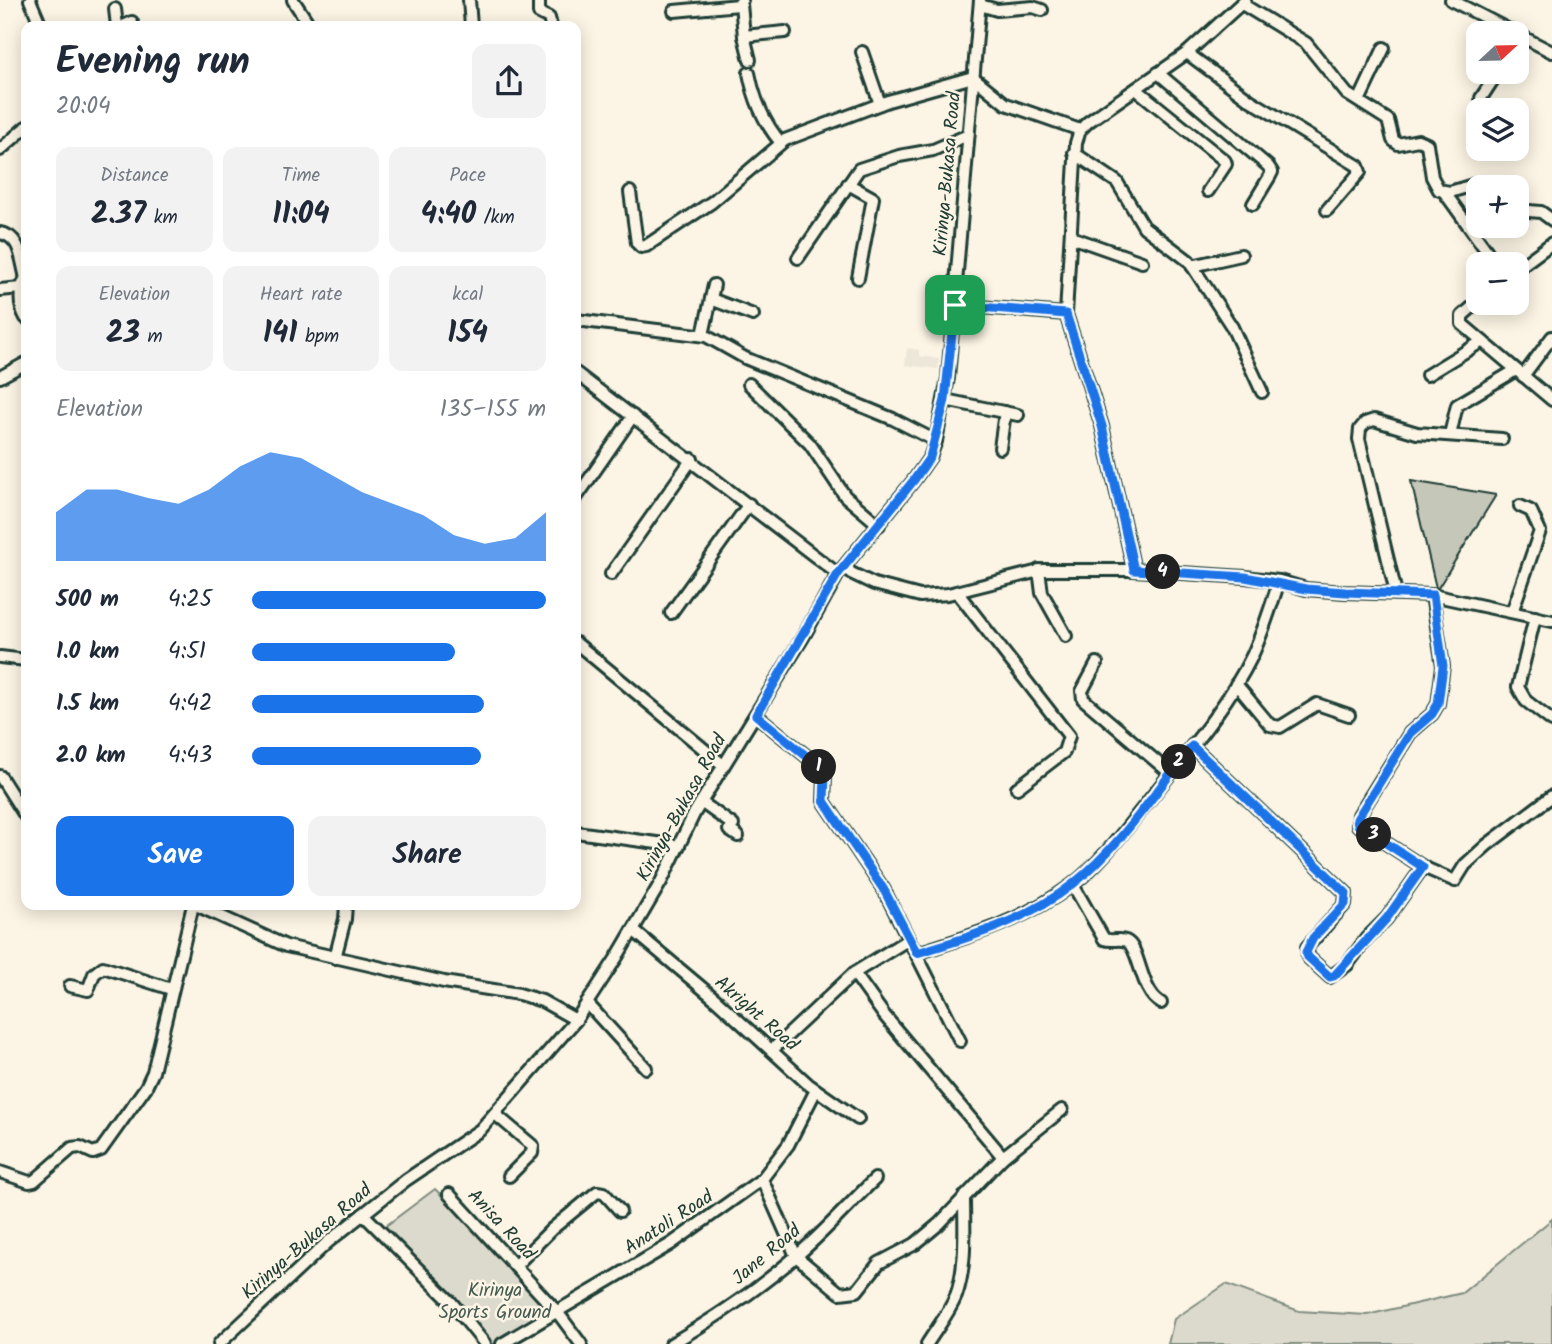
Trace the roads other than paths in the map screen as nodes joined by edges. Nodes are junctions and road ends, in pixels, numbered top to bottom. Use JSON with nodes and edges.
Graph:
{"nodes":[{"id":1,"x":30,"y":0,"type":"edge"},
{"id":2,"x":293,"y":0,"type":"edge"},
{"id":3,"x":469,"y":0,"type":"edge"},
{"id":4,"x":540,"y":0,"type":"edge"},
{"id":5,"x":1451,"y":0,"type":"edge"},
{"id":6,"x":741,"y":2,"type":"edge"},
{"id":7,"x":1243,"y":2,"type":"edge"},
{"id":8,"x":980,"y":3,"type":"edge"},
{"id":9,"x":115,"y":9,"type":"dead end"},
{"id":10,"x":1042,"y":10,"type":"dead end"},
{"id":11,"x":674,"y":11,"type":"dead end"},
{"id":12,"x":39,"y":21,"type":"edge"},
{"id":13,"x":116,"y":21,"type":"edge"},
{"id":14,"x":307,"y":21,"type":"edge"},
{"id":15,"x":471,"y":21,"type":"edge"},
{"id":16,"x":550,"y":21,"type":"edge"},
{"id":17,"x":1492,"y":21,"type":"edge"},
{"id":18,"x":785,"y":32,"type":"dead end"},
{"id":19,"x":744,"y":36,"type":"junction"},
{"id":20,"x":1530,"y":41,"type":"edge"},
{"id":21,"x":1384,"y":48,"type":"dead end"},
{"id":22,"x":862,"y":52,"type":"dead end"},
{"id":23,"x":1552,"y":52,"type":"edge"},
{"id":24,"x":1187,"y":53,"type":"junction"},
{"id":25,"x":750,"y":60,"type":"dead end"},
{"id":26,"x":749,"y":72,"type":"dead end"},
{"id":27,"x":1158,"y":73,"type":"junction"},
{"id":28,"x":973,"y":77,"type":"junction"},
{"id":29,"x":1490,"y":84,"type":"edge"},
{"id":30,"x":1136,"y":89,"type":"junction"},
{"id":31,"x":1481,"y":97,"type":"dead end"},
{"id":32,"x":1359,"y":101,"type":"junction"},
{"id":33,"x":880,"y":104,"type":"junction"},
{"id":34,"x":1080,"y":130,"type":"junction"},
{"id":35,"x":21,"y":132,"type":"edge"},
{"id":36,"x":968,"y":135,"type":"junction"},
{"id":37,"x":781,"y":143,"type":"junction"},
{"id":38,"x":0,"y":150,"type":"edge"},
{"id":39,"x":1074,"y":153,"type":"junction"},
{"id":40,"x":848,"y":184,"type":"junction"},
{"id":41,"x":1466,"y":188,"type":"edge"},
{"id":42,"x":1208,"y":191,"type":"dead end"},
{"id":43,"x":630,"y":192,"type":"dead end"},
{"id":44,"x":1445,"y":193,"type":"junction"},
{"id":45,"x":1253,"y":204,"type":"dead end"},
{"id":46,"x":1327,"y":210,"type":"dead end"},
{"id":47,"x":1529,"y":211,"type":"edge"},
{"id":48,"x":1552,"y":220,"type":"edge"},
{"id":49,"x":0,"y":233,"type":"edge"},
{"id":50,"x":1071,"y":237,"type":"junction"},
{"id":51,"x":1552,"y":243,"type":"edge"},
{"id":52,"x":1487,"y":252,"type":"edge"},
{"id":53,"x":1241,"y":255,"type":"dead end"},
{"id":54,"x":798,"y":258,"type":"dead end"},
{"id":55,"x":1529,"y":260,"type":"edge"},
{"id":56,"x":1142,"y":262,"type":"dead end"},
{"id":57,"x":21,"y":264,"type":"edge"},
{"id":58,"x":1192,"y":266,"type":"junction"},
{"id":59,"x":858,"y":278,"type":"dead end"},
{"id":60,"x":21,"y":282,"type":"edge"},
{"id":61,"x":714,"y":285,"type":"dead end"},
{"id":62,"x":0,"y":290,"type":"edge"},
{"id":63,"x":711,"y":299,"type":"junction"},
{"id":64,"x":955,"y":305,"type":"junction"},
{"id":65,"x":1466,"y":312,"type":"edge"},
{"id":66,"x":753,"y":314,"type":"dead end"},
{"id":67,"x":1066,"y":314,"type":"junction"},
{"id":68,"x":581,"y":321,"type":"edge"},
{"id":69,"x":706,"y":334,"type":"junction"},
{"id":70,"x":1552,"y":337,"type":"edge"},
{"id":71,"x":1481,"y":342,"type":"junction"},
{"id":72,"x":21,"y":366,"type":"edge"},
{"id":73,"x":1520,"y":373,"type":"junction"},
{"id":74,"x":1427,"y":375,"type":"dead end"},
{"id":75,"x":0,"y":377,"type":"edge"},
{"id":76,"x":581,"y":377,"type":"edge"},
{"id":77,"x":749,"y":384,"type":"dead end"},
{"id":78,"x":1262,"y":392,"type":"dead end"},
{"id":79,"x":617,"y":397,"type":"dead end"},
{"id":80,"x":945,"y":400,"type":"junction"},
{"id":81,"x":1552,"y":400,"type":"edge"},
{"id":82,"x":1005,"y":412,"type":"junction"},
{"id":83,"x":1018,"y":415,"type":"dead end"},
{"id":84,"x":633,"y":416,"type":"junction"},
{"id":85,"x":1450,"y":435,"type":"junction"},
{"id":86,"x":938,"y":438,"type":"junction"},
{"id":87,"x":1502,"y":439,"type":"dead end"},
{"id":88,"x":1000,"y":448,"type":"dead end"},
{"id":89,"x":692,"y":459,"type":"junction"},
{"id":90,"x":581,"y":491,"type":"edge"},
{"id":91,"x":749,"y":504,"type":"junction"},
{"id":92,"x":1520,"y":506,"type":"dead end"},
{"id":93,"x":879,"y":525,"type":"junction"},
{"id":94,"x":842,"y":569,"type":"junction"},
{"id":95,"x":1039,"y":570,"type":"junction"},
{"id":96,"x":1134,"y":570,"type":"junction"},
{"id":97,"x":1180,"y":570,"type":"dead end"},
{"id":98,"x":611,"y":574,"type":"dead end"},
{"id":99,"x":1279,"y":582,"type":"junction"},
{"id":100,"x":957,"y":592,"type":"junction"},
{"id":101,"x":1396,"y":593,"type":"junction"},
{"id":102,"x":1433,"y":595,"type":"junction"},
{"id":103,"x":1512,"y":612,"type":"junction"},
{"id":104,"x":671,"y":613,"type":"dead end"},
{"id":105,"x":1535,"y":618,"type":"junction"},
{"id":106,"x":1552,"y":621,"type":"edge"},
{"id":107,"x":1066,"y":636,"type":"dead end"},
{"id":108,"x":581,"y":647,"type":"edge"},
{"id":109,"x":0,"y":657,"type":"edge"},
{"id":110,"x":21,"y":659,"type":"edge"},
{"id":111,"x":1097,"y":663,"type":"dead end"},
{"id":112,"x":1236,"y":684,"type":"junction"},
{"id":113,"x":756,"y":715,"type":"junction"},
{"id":114,"x":1349,"y":715,"type":"dead end"},
{"id":115,"x":1552,"y":722,"type":"edge"},
{"id":116,"x":1192,"y":746,"type":"junction"},
{"id":117,"x":723,"y":765,"type":"junction"},
{"id":118,"x":1170,"y":773,"type":"junction"},
{"id":119,"x":0,"y":776,"type":"edge"},
{"id":120,"x":1017,"y":788,"type":"dead end"},
{"id":121,"x":1552,"y":796,"type":"edge"},
{"id":122,"x":701,"y":802,"type":"junction"},
{"id":123,"x":21,"y":809,"type":"edge"},
{"id":124,"x":581,"y":833,"type":"edge"},
{"id":125,"x":738,"y":836,"type":"dead end"},
{"id":126,"x":678,"y":846,"type":"junction"},
{"id":127,"x":1423,"y":867,"type":"junction"},
{"id":128,"x":1073,"y":884,"type":"junction"},
{"id":129,"x":193,"y":910,"type":"edge"},
{"id":130,"x":205,"y":910,"type":"edge"},
{"id":131,"x":346,"y":910,"type":"edge"},
{"id":132,"x":633,"y":930,"type":"junction"},
{"id":133,"x":909,"y":939,"type":"junction"},
{"id":134,"x":917,"y":953,"type":"junction"},
{"id":135,"x":335,"y":958,"type":"junction"},
{"id":136,"x":853,"y":973,"type":"junction"},
{"id":137,"x":70,"y":986,"type":"dead end"},
{"id":138,"x":171,"y":989,"type":"junction"},
{"id":139,"x":587,"y":1003,"type":"junction"},
{"id":140,"x":1161,"y":1003,"type":"dead end"},
{"id":141,"x":576,"y":1020,"type":"junction"},
{"id":142,"x":960,"y":1041,"type":"dead end"},
{"id":143,"x":772,"y":1050,"type":"junction"},
{"id":144,"x":646,"y":1068,"type":"dead end"},
{"id":145,"x":816,"y":1090,"type":"junction"},
{"id":146,"x":1062,"y":1110,"type":"dead end"},
{"id":147,"x":495,"y":1114,"type":"junction"},
{"id":148,"x":858,"y":1119,"type":"dead end"},
{"id":149,"x":1003,"y":1157,"type":"junction"},
{"id":150,"x":0,"y":1172,"type":"edge"},
{"id":151,"x":509,"y":1176,"type":"dead end"},
{"id":152,"x":762,"y":1179,"type":"junction"},
{"id":153,"x":875,"y":1179,"type":"dead end"},
{"id":154,"x":449,"y":1194,"type":"dead end"},
{"id":155,"x":964,"y":1197,"type":"junction"},
{"id":156,"x":620,"y":1211,"type":"dead end"},
{"id":157,"x":363,"y":1214,"type":"junction"},
{"id":158,"x":796,"y":1256,"type":"junction"},
{"id":159,"x":515,"y":1266,"type":"junction"},
{"id":160,"x":558,"y":1313,"type":"junction"},
{"id":161,"x":219,"y":1344,"type":"edge"},
{"id":162,"x":485,"y":1344,"type":"edge"},
{"id":163,"x":502,"y":1344,"type":"edge"},
{"id":164,"x":581,"y":1344,"type":"edge"},
{"id":165,"x":671,"y":1344,"type":"edge"},
{"id":166,"x":928,"y":1344,"type":"edge"}],
"edges":[{"from":1,"to":12,"type":"street"},
{"from":2,"to":14,"type":"street"},
{"from":3,"to":15,"type":"street"},
{"from":4,"to":16,"type":"street"},
{"from":5,"to":17,"type":"street"},
{"from":6,"to":11,"type":"street"},
{"from":6,"to":19,"type":"street"},
{"from":7,"to":24,"type":"street"},
{"from":7,"to":32,"type":"street"},
{"from":8,"to":10,"type":"street"},
{"from":8,"to":28,"type":"street","name":"Kirinya-Bukasa Road"},
{"from":9,"to":13,"type":"street"},
{"from":18,"to":19,"type":"street"},
{"from":19,"to":25,"type":"street"},
{"from":20,"to":23,"type":"street"},
{"from":21,"to":32,"type":"street"},
{"from":22,"to":33,"type":"street"},
{"from":24,"to":27,"type":"street"},
{"from":24,"to":46,"type":"street"},
{"from":26,"to":37,"type":"street"},
{"from":27,"to":30,"type":"street"},
{"from":27,"to":45,"type":"street"},
{"from":28,"to":33,"type":"street"},
{"from":28,"to":34,"type":"street"},
{"from":28,"to":36,"type":"street","name":"Kirinya-Bukasa Road"},
{"from":29,"to":31,"type":"street"},
{"from":30,"to":34,"type":"street"},
{"from":30,"to":42,"type":"street"},
{"from":32,"to":44,"type":"street"},
{"from":33,"to":37,"type":"street"},
{"from":34,"to":39,"type":"street"},
{"from":35,"to":38,"type":"street"},
{"from":36,"to":40,"type":"street"},
{"from":36,"to":64,"type":"street","name":"Kirinya-Bukasa Road"},
{"from":37,"to":43,"type":"street"},
{"from":39,"to":50,"type":"street"},
{"from":39,"to":58,"type":"street"},
{"from":40,"to":54,"type":"street"},
{"from":40,"to":59,"type":"street"},
{"from":41,"to":44,"type":"street"},
{"from":44,"to":52,"type":"street"},
{"from":47,"to":48,"type":"street"},
{"from":49,"to":57,"type":"street"},
{"from":50,"to":56,"type":"street"},
{"from":50,"to":67,"type":"street"},
{"from":51,"to":55,"type":"street"},
{"from":53,"to":58,"type":"street"},
{"from":58,"to":78,"type":"street"},
{"from":60,"to":62,"type":"street"},
{"from":61,"to":63,"type":"street"},
{"from":63,"to":66,"type":"street"},
{"from":63,"to":69,"type":"street"},
{"from":64,"to":67,"type":"street"},
{"from":64,"to":80,"type":"street","name":"Kirinya-Bukasa Road"},
{"from":65,"to":71,"type":"street"},
{"from":67,"to":96,"type":"street"},
{"from":68,"to":69,"type":"street"},
{"from":69,"to":86,"type":"street"},
{"from":70,"to":73,"type":"street"},
{"from":71,"to":73,"type":"street"},
{"from":71,"to":74,"type":"street"},
{"from":72,"to":75,"type":"street"},
{"from":73,"to":81,"type":"street"},
{"from":73,"to":85,"type":"street"},
{"from":76,"to":84,"type":"street"},
{"from":77,"to":93,"type":"street"},
{"from":79,"to":94,"type":"street"},
{"from":80,"to":82,"type":"street"},
{"from":80,"to":86,"type":"street","name":"Kirinya-Bukasa Road"},
{"from":82,"to":83,"type":"street"},
{"from":82,"to":88,"type":"street"},
{"from":84,"to":89,"type":"street"},
{"from":84,"to":90,"type":"street"},
{"from":85,"to":87,"type":"street"},
{"from":85,"to":101,"type":"street"},
{"from":86,"to":93,"type":"street","name":"Kirinya-Bukasa Road"},
{"from":89,"to":91,"type":"street"},
{"from":89,"to":98,"type":"street"},
{"from":91,"to":94,"type":"street"},
{"from":91,"to":104,"type":"street"},
{"from":92,"to":103,"type":"street"},
{"from":93,"to":94,"type":"street","name":"Kirinya-Bukasa Road"},
{"from":94,"to":97,"type":"street"},
{"from":94,"to":100,"type":"street"},
{"from":94,"to":113,"type":"street","name":"Kirinya-Bukasa Road"},
{"from":95,"to":96,"type":"street"},
{"from":95,"to":100,"type":"street"},
{"from":95,"to":107,"type":"street"},
{"from":96,"to":99,"type":"street"},
{"from":99,"to":101,"type":"street"},
{"from":99,"to":112,"type":"street"},
{"from":100,"to":120,"type":"street"},
{"from":101,"to":102,"type":"street"},
{"from":102,"to":103,"type":"street"},
{"from":102,"to":127,"type":"street"},
{"from":103,"to":105,"type":"street"},
{"from":105,"to":106,"type":"street"},
{"from":105,"to":115,"type":"street"},
{"from":108,"to":117,"type":"street"},
{"from":109,"to":110,"type":"street"},
{"from":111,"to":118,"type":"street"},
{"from":112,"to":114,"type":"street"},
{"from":112,"to":116,"type":"street"},
{"from":113,"to":117,"type":"street","name":"Kirinya-Bukasa Road"},
{"from":113,"to":133,"type":"street"},
{"from":116,"to":118,"type":"street"},
{"from":116,"to":127,"type":"street"},
{"from":117,"to":122,"type":"street","name":"Kirinya-Bukasa Road"},
{"from":118,"to":128,"type":"street"},
{"from":119,"to":123,"type":"street"},
{"from":121,"to":127,"type":"street"},
{"from":122,"to":125,"type":"street"},
{"from":122,"to":126,"type":"street","name":"Kirinya-Bukasa Road"},
{"from":124,"to":126,"type":"street"},
{"from":126,"to":132,"type":"street","name":"Kirinya-Bukasa Road"},
{"from":128,"to":134,"type":"street"},
{"from":128,"to":140,"type":"street"},
{"from":129,"to":138,"type":"street"},
{"from":130,"to":135,"type":"street"},
{"from":131,"to":135,"type":"street"},
{"from":132,"to":139,"type":"street","name":"Kirinya-Bukasa Road"},
{"from":132,"to":143,"type":"street","name":"Akright Road"},
{"from":133,"to":134,"type":"street"},
{"from":133,"to":136,"type":"street"},
{"from":134,"to":142,"type":"street"},
{"from":135,"to":141,"type":"street"},
{"from":136,"to":143,"type":"street"},
{"from":136,"to":149,"type":"street"},
{"from":137,"to":138,"type":"street"},
{"from":138,"to":150,"type":"street"},
{"from":139,"to":141,"type":"street","name":"Kirinya-Bukasa Road"},
{"from":139,"to":144,"type":"street"},
{"from":141,"to":147,"type":"street","name":"Kirinya-Bukasa Road"},
{"from":143,"to":145,"type":"street","name":"Akright Road"},
{"from":145,"to":148,"type":"street","name":"Akright Road"},
{"from":145,"to":152,"type":"street","name":"Anatoli Road"},
{"from":146,"to":149,"type":"street"},
{"from":147,"to":151,"type":"street"},
{"from":147,"to":157,"type":"street","name":"Kirinya-Bukasa Road"},
{"from":149,"to":155,"type":"street"},
{"from":152,"to":158,"type":"street"},
{"from":152,"to":160,"type":"street","name":"Anatoli Road"},
{"from":153,"to":158,"type":"street","name":"Jane Road"},
{"from":154,"to":159,"type":"street","name":"Anisa Road"},
{"from":155,"to":158,"type":"street"},
{"from":155,"to":166,"type":"street"},
{"from":156,"to":159,"type":"street"},
{"from":157,"to":161,"type":"street","name":"Kirinya-Bukasa Road"},
{"from":157,"to":162,"type":"street"},
{"from":158,"to":165,"type":"street","name":"Jane Road"},
{"from":159,"to":160,"type":"street","name":"Anisa Road"},
{"from":160,"to":163,"type":"street","name":"Anatoli Road"},
{"from":160,"to":164,"type":"street","name":"Anisa Road"}]}
